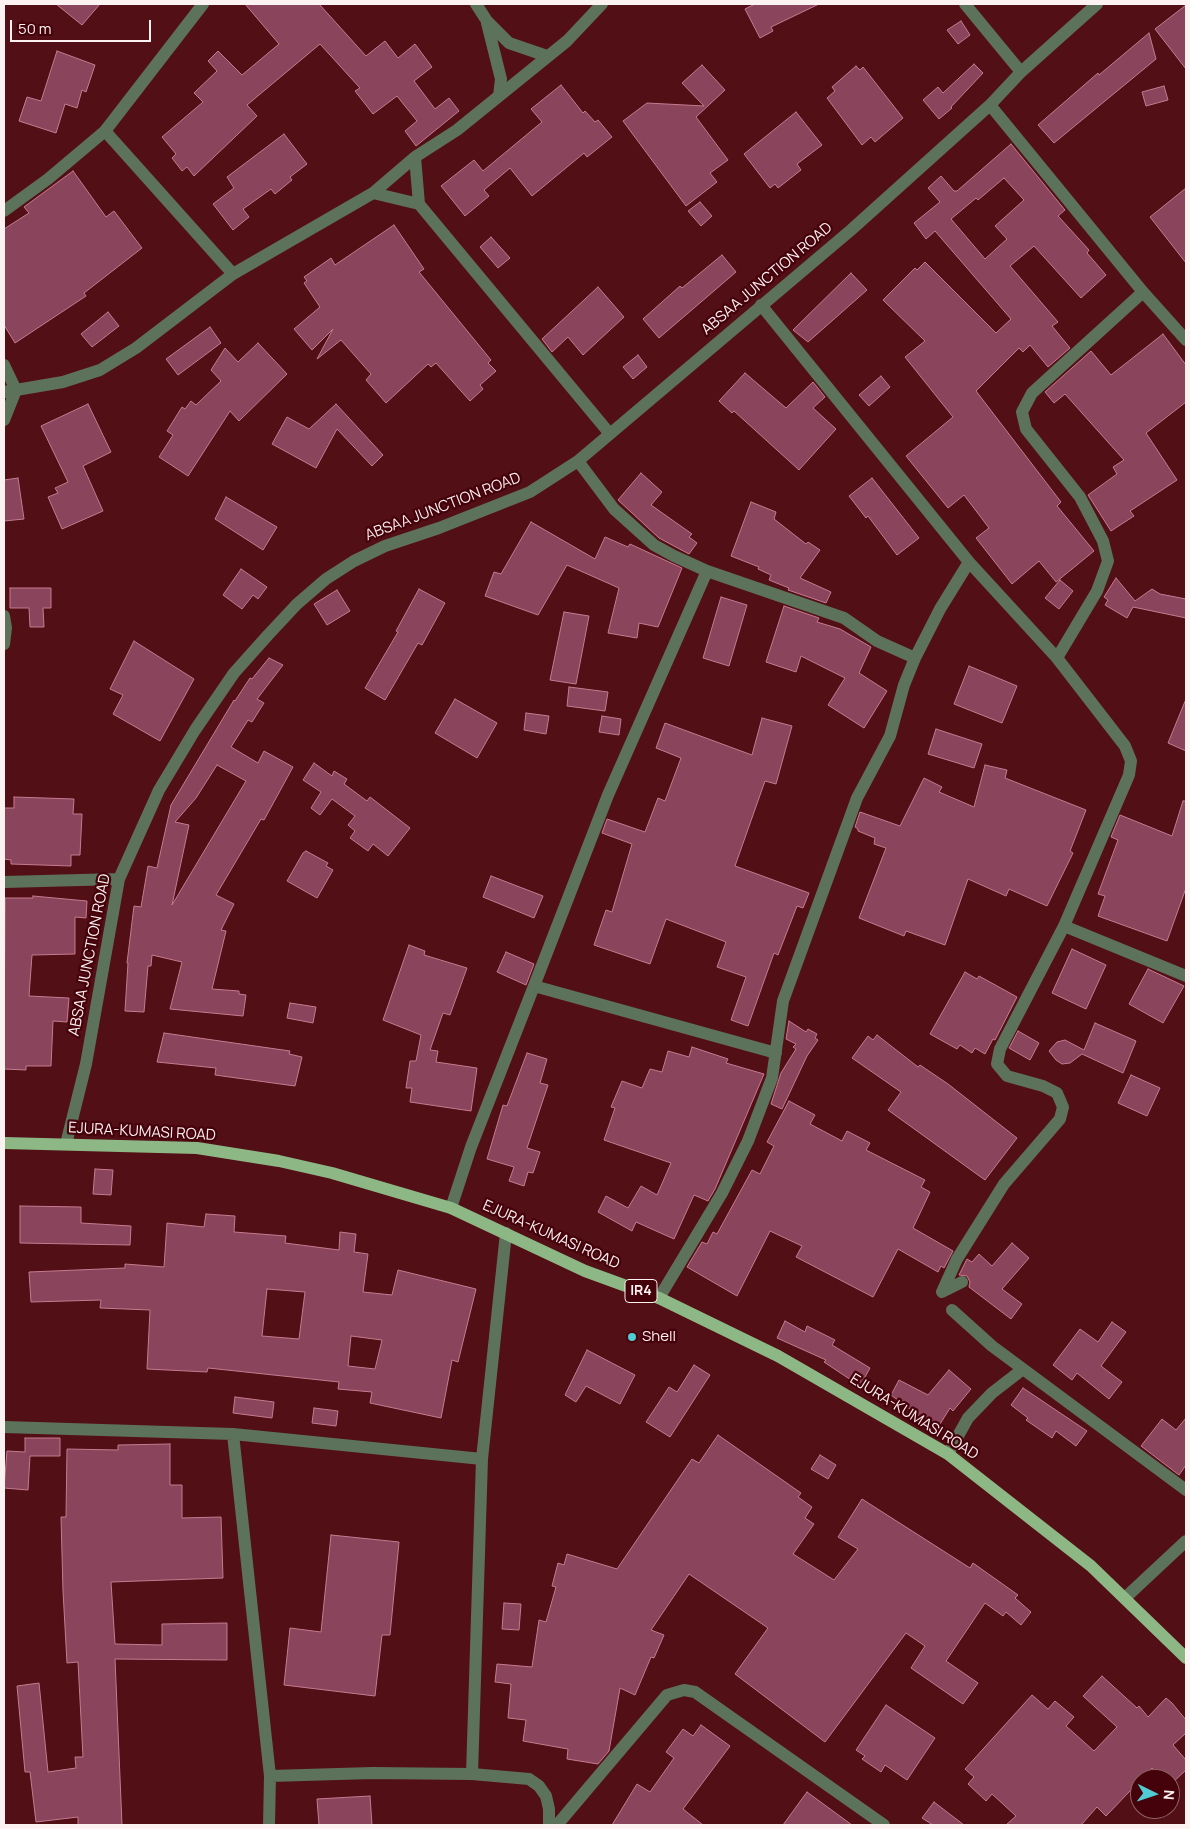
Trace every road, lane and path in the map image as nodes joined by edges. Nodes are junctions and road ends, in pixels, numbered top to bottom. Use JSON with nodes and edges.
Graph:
{"nodes":[{"id":1,"x":202,"y":4,"type":"edge"},
{"id":2,"x":476,"y":4,"type":"edge"},
{"id":3,"x":602,"y":4,"type":"edge"},
{"id":4,"x":965,"y":4,"type":"edge"},
{"id":5,"x":1097,"y":4,"type":"edge"},
{"id":6,"x":487,"y":21,"type":"junction"},
{"id":7,"x":547,"y":56,"type":"junction"},
{"id":8,"x":1021,"y":72,"type":"junction"},
{"id":9,"x":499,"y":96,"type":"junction"},
{"id":10,"x":990,"y":105,"type":"junction"},
{"id":11,"x":105,"y":131,"type":"junction"},
{"id":12,"x":415,"y":157,"type":"junction"},
{"id":13,"x":373,"y":193,"type":"junction"},
{"id":14,"x":419,"y":204,"type":"junction"},
{"id":15,"x":4,"y":211,"type":"edge"},
{"id":16,"x":233,"y":274,"type":"junction"},
{"id":17,"x":1143,"y":292,"type":"junction"},
{"id":18,"x":761,"y":305,"type":"junction"},
{"id":19,"x":1186,"y":340,"type":"edge"},
{"id":20,"x":4,"y":365,"type":"edge"},
{"id":21,"x":10,"y":391,"type":"edge"},
{"id":22,"x":4,"y":420,"type":"edge"},
{"id":23,"x":610,"y":434,"type":"junction"},
{"id":24,"x":578,"y":462,"type":"junction"},
{"id":25,"x":969,"y":562,"type":"junction"},
{"id":26,"x":707,"y":571,"type":"junction"},
{"id":27,"x":4,"y":616,"type":"edge"},
{"id":28,"x":4,"y":644,"type":"edge"},
{"id":29,"x":916,"y":658,"type":"junction"},
{"id":30,"x":1057,"y":658,"type":"junction"},
{"id":31,"x":119,"y":879,"type":"junction"},
{"id":32,"x":4,"y":882,"type":"edge"},
{"id":33,"x":1064,"y":926,"type":"junction"},
{"id":34,"x":1186,"y":976,"type":"edge"},
{"id":35,"x":534,"y":986,"type":"junction"},
{"id":36,"x":776,"y":1053,"type":"junction"},
{"id":37,"x":4,"y":1143,"type":"edge"},
{"id":38,"x":66,"y":1144,"type":"junction"},
{"id":39,"x":451,"y":1208,"type":"junction"},
{"id":40,"x":506,"y":1233,"type":"junction"},
{"id":41,"x":962,"y":1282,"type":"dead end"},
{"id":42,"x":660,"y":1298,"type":"junction"},
{"id":43,"x":952,"y":1310,"type":"dead end"},
{"id":44,"x":1023,"y":1369,"type":"junction"},
{"id":45,"x":4,"y":1427,"type":"edge"},
{"id":46,"x":233,"y":1434,"type":"junction"},
{"id":47,"x":948,"y":1454,"type":"junction"},
{"id":48,"x":482,"y":1459,"type":"junction"},
{"id":49,"x":1186,"y":1490,"type":"edge"},
{"id":50,"x":1186,"y":1541,"type":"edge"},
{"id":51,"x":1126,"y":1598,"type":"junction"},
{"id":52,"x":1186,"y":1658,"type":"edge"},
{"id":53,"x":472,"y":1774,"type":"junction"},
{"id":54,"x":270,"y":1776,"type":"junction"},
{"id":55,"x":269,"y":1825,"type":"edge"},
{"id":56,"x":549,"y":1825,"type":"edge"},
{"id":57,"x":557,"y":1825,"type":"edge"},
{"id":58,"x":884,"y":1825,"type":"edge"}],
"edges":[{"from":1,"to":11,"type":"street"},
{"from":2,"to":6,"type":"street"},
{"from":3,"to":7,"type":"street"},
{"from":4,"to":8,"type":"street"},
{"from":5,"to":8,"type":"street","name":"ABSAA JUNCTION ROAD"},
{"from":6,"to":7,"type":"street"},
{"from":6,"to":9,"type":"street"},
{"from":7,"to":9,"type":"street"},
{"from":8,"to":10,"type":"street","name":"ABSAA JUNCTION ROAD"},
{"from":9,"to":12,"type":"street"},
{"from":10,"to":17,"type":"street"},
{"from":10,"to":18,"type":"street","name":"ABSAA JUNCTION ROAD"},
{"from":11,"to":15,"type":"street"},
{"from":11,"to":16,"type":"street"},
{"from":12,"to":13,"type":"street"},
{"from":12,"to":14,"type":"street"},
{"from":13,"to":14,"type":"street"},
{"from":13,"to":16,"type":"street"},
{"from":14,"to":23,"type":"street"},
{"from":16,"to":21,"type":"street"},
{"from":17,"to":19,"type":"street"},
{"from":17,"to":30,"type":"street"},
{"from":18,"to":23,"type":"street","name":"ABSAA JUNCTION ROAD"},
{"from":18,"to":25,"type":"street"},
{"from":20,"to":21,"type":"street"},
{"from":21,"to":22,"type":"street"},
{"from":23,"to":24,"type":"street","name":"ABSAA JUNCTION ROAD"},
{"from":24,"to":26,"type":"street"},
{"from":24,"to":31,"type":"street","name":"ABSAA JUNCTION ROAD"},
{"from":25,"to":29,"type":"street"},
{"from":25,"to":30,"type":"street"},
{"from":26,"to":29,"type":"street"},
{"from":26,"to":35,"type":"street"},
{"from":27,"to":28,"type":"street"},
{"from":29,"to":36,"type":"street"},
{"from":30,"to":33,"type":"street"},
{"from":31,"to":32,"type":"street"},
{"from":31,"to":38,"type":"street","name":"ABSAA JUNCTION ROAD"},
{"from":33,"to":34,"type":"street"},
{"from":33,"to":41,"type":"street"},
{"from":35,"to":36,"type":"street"},
{"from":35,"to":39,"type":"street"},
{"from":36,"to":42,"type":"street"},
{"from":37,"to":38,"type":"main road","name":"EJURA-KUMASI ROAD","number":"IR4"},
{"from":38,"to":39,"type":"main road","name":"EJURA-KUMASI ROAD","number":"IR4"},
{"from":39,"to":40,"type":"main road","name":"EJURA-KUMASI ROAD","number":"IR4"},
{"from":40,"to":42,"type":"main road","name":"EJURA-KUMASI ROAD","number":"IR4"},
{"from":40,"to":48,"type":"street"},
{"from":42,"to":47,"type":"main road","name":"EJURA-KUMASI ROAD","number":"IR4"},
{"from":43,"to":44,"type":"street"},
{"from":44,"to":47,"type":"street"},
{"from":44,"to":49,"type":"street"},
{"from":45,"to":46,"type":"street"},
{"from":46,"to":48,"type":"street"},
{"from":46,"to":54,"type":"street"},
{"from":47,"to":51,"type":"main road","name":"EJURA-KUMASI ROAD","number":"IR4"},
{"from":48,"to":53,"type":"street"},
{"from":50,"to":51,"type":"street"},
{"from":51,"to":52,"type":"main road","name":"EJURA-KUMASI ROAD","number":"IR4"},
{"from":53,"to":54,"type":"street"},
{"from":53,"to":56,"type":"street"},
{"from":54,"to":55,"type":"street"},
{"from":57,"to":58,"type":"street"}]}
